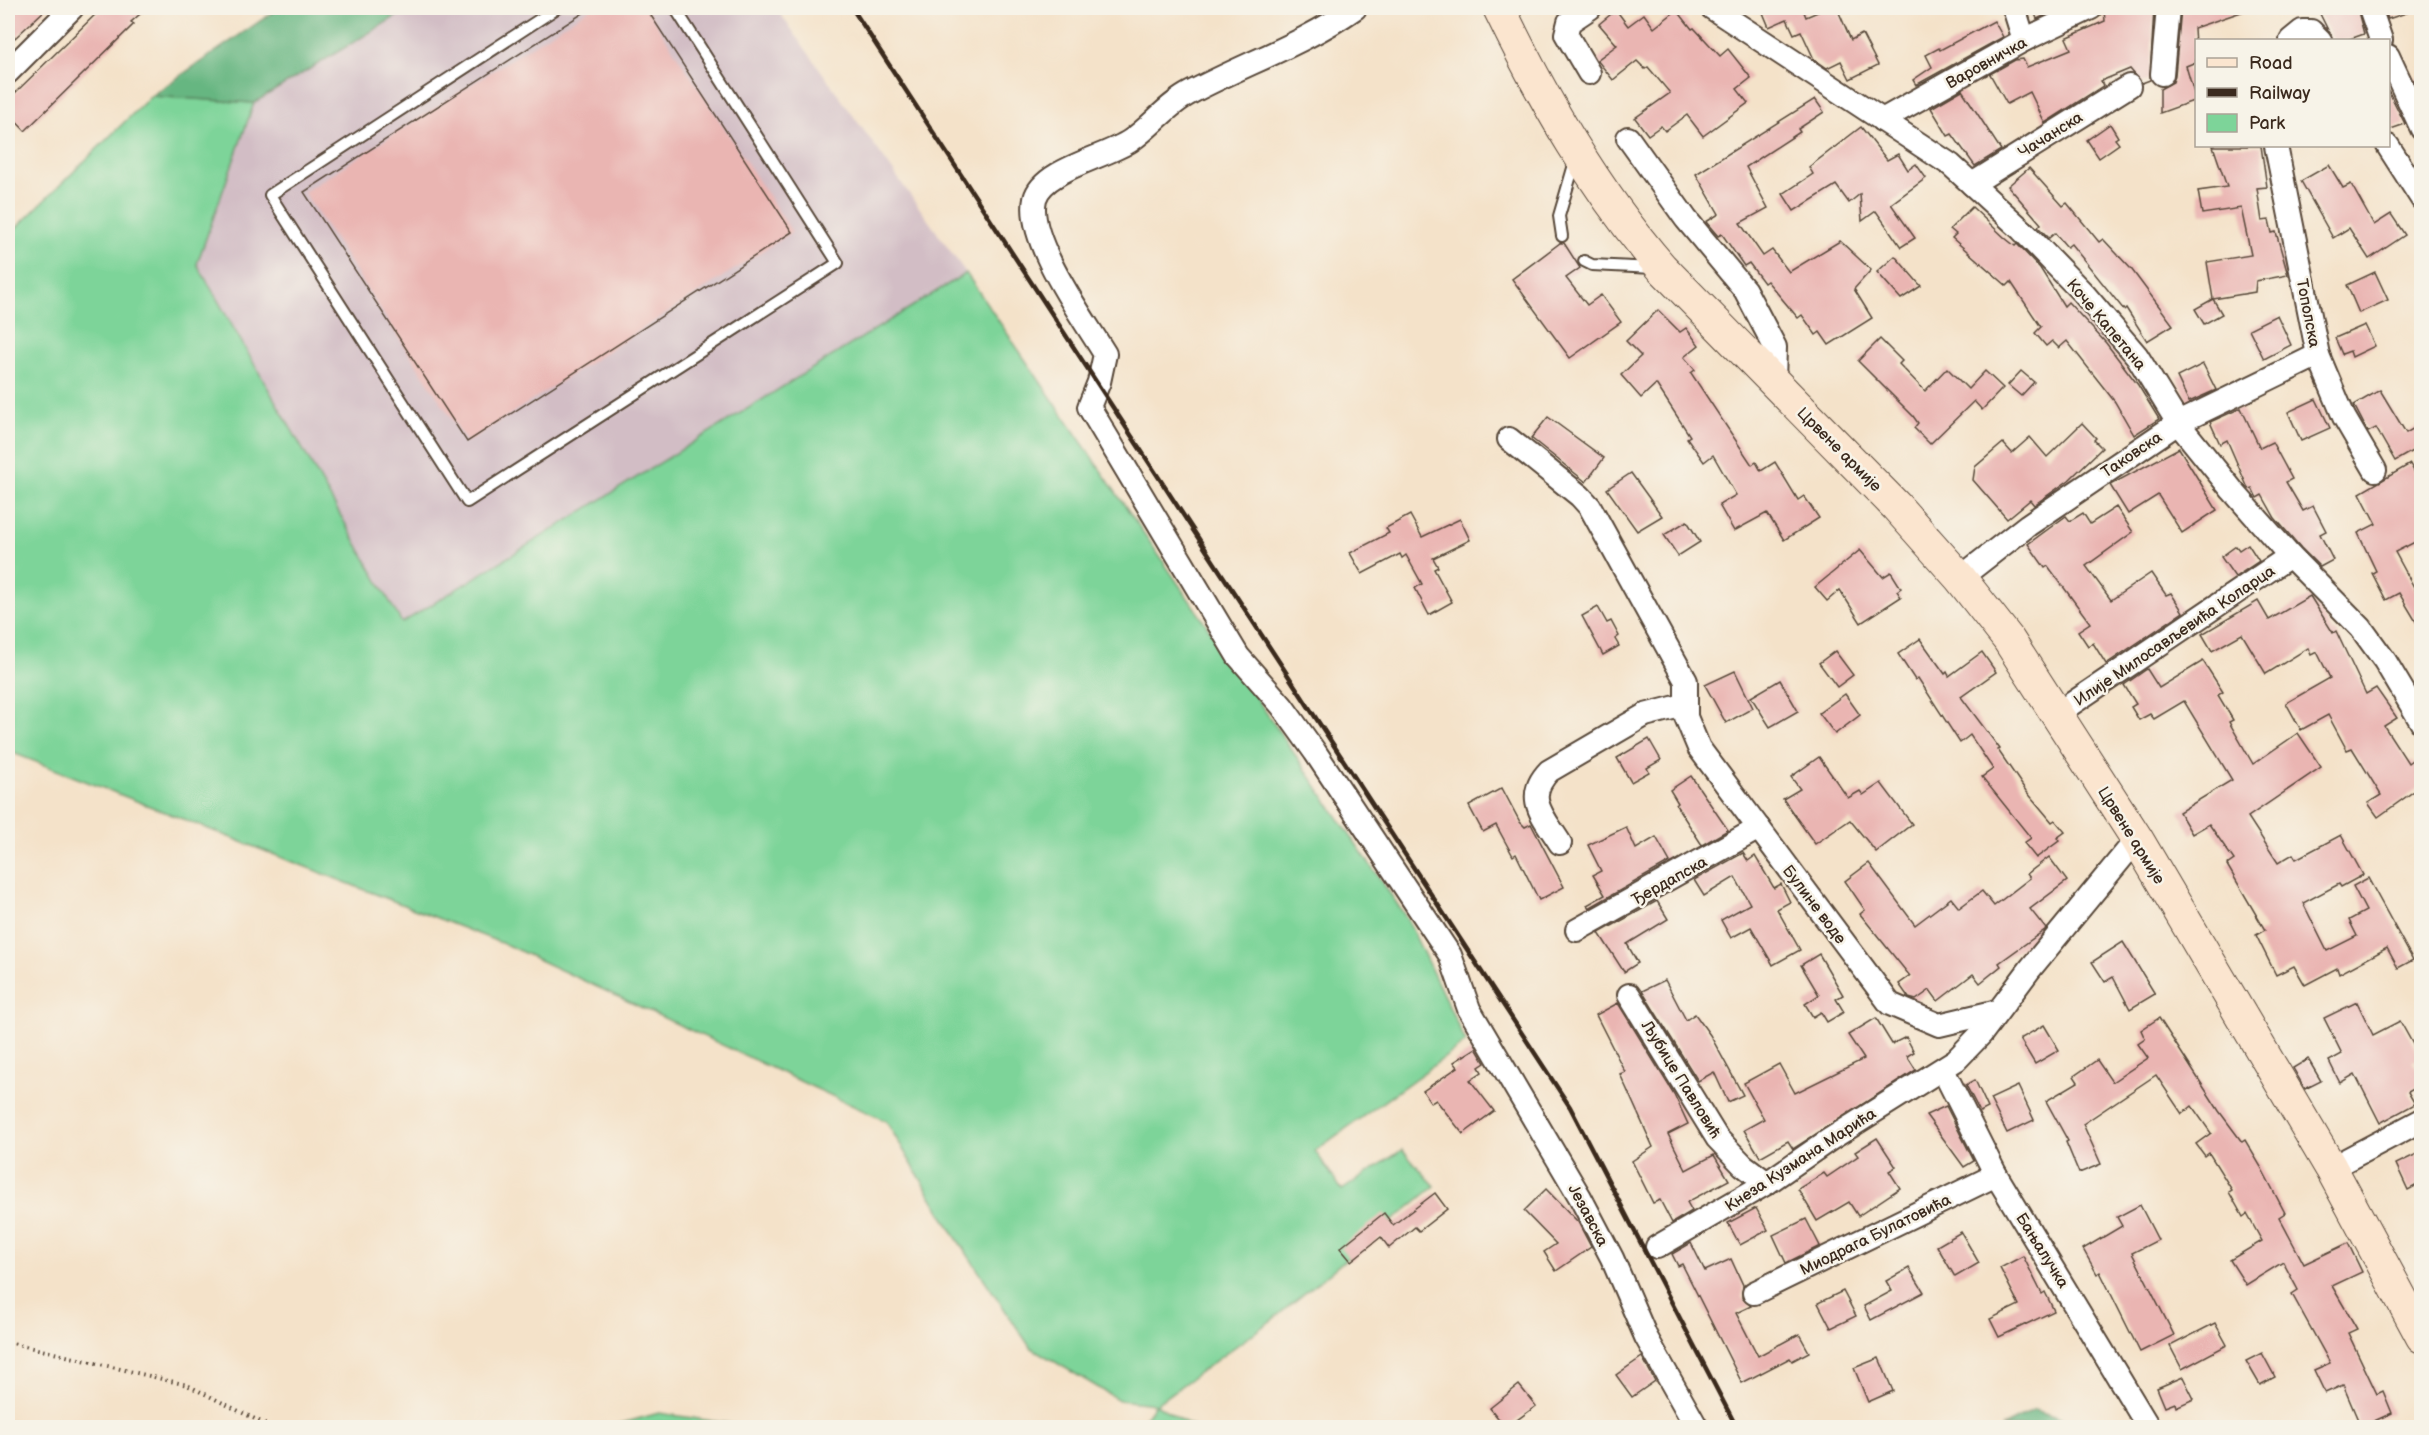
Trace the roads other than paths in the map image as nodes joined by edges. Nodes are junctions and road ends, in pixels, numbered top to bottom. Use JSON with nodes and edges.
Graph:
{"nodes":[{"id":1,"x":72,"y":8,"type":"edge"},
{"id":2,"x":557,"y":8,"type":"edge"},
{"id":3,"x":675,"y":8,"type":"edge"},
{"id":4,"x":1355,"y":8,"type":"edge"},
{"id":5,"x":1499,"y":8,"type":"edge"},
{"id":6,"x":1590,"y":8,"type":"edge"},
{"id":7,"x":1712,"y":8,"type":"edge"},
{"id":8,"x":2014,"y":8,"type":"edge"},
{"id":9,"x":2091,"y":8,"type":"edge"},
{"id":10,"x":2168,"y":8,"type":"edge"},
{"id":11,"x":2370,"y":8,"type":"edge"},
{"id":12,"x":2381,"y":39,"type":"edge"},
{"id":13,"x":2024,"y":40,"type":"junction"},
{"id":14,"x":2390,"y":60,"type":"edge"},
{"id":15,"x":8,"y":72,"type":"edge"},
{"id":16,"x":1589,"y":73,"type":"dead end"},
{"id":17,"x":2162,"y":74,"type":"dead end"},
{"id":18,"x":2129,"y":86,"type":"dead end"},
{"id":19,"x":1882,"y":120,"type":"junction"},
{"id":20,"x":2421,"y":129,"type":"edge"},
{"id":21,"x":1628,"y":138,"type":"dead end"},
{"id":22,"x":2276,"y":147,"type":"edge"},
{"id":23,"x":2389,"y":147,"type":"edge"},
{"id":24,"x":1577,"y":155,"type":"junction"},
{"id":25,"x":1972,"y":184,"type":"junction"},
{"id":26,"x":2421,"y":199,"type":"edge"},
{"id":27,"x":1562,"y":236,"type":"dead end"},
{"id":28,"x":1584,"y":261,"type":"dead end"},
{"id":29,"x":1662,"y":268,"type":"junction"},
{"id":30,"x":2318,"y":355,"type":"junction"},
{"id":31,"x":1774,"y":383,"type":"junction"},
{"id":32,"x":2178,"y":423,"type":"junction"},
{"id":33,"x":1509,"y":439,"type":"dead end"},
{"id":34,"x":2375,"y":470,"type":"dead end"},
{"id":35,"x":2290,"y":556,"type":"junction"},
{"id":36,"x":1960,"y":578,"type":"junction"},
{"id":37,"x":1684,"y":705,"type":"junction"},
{"id":38,"x":2058,"y":713,"type":"junction"},
{"id":39,"x":2421,"y":723,"type":"edge"},
{"id":40,"x":1759,"y":828,"type":"junction"},
{"id":41,"x":2137,"y":839,"type":"junction"},
{"id":42,"x":1560,"y":843,"type":"dead end"},
{"id":43,"x":1577,"y":930,"type":"dead end"},
{"id":44,"x":1629,"y":995,"type":"dead end"},
{"id":45,"x":1998,"y":1011,"type":"junction"},
{"id":46,"x":1943,"y":1070,"type":"junction"},
{"id":47,"x":2421,"y":1120,"type":"edge"},
{"id":48,"x":2331,"y":1168,"type":"junction"},
{"id":49,"x":1996,"y":1174,"type":"junction"},
{"id":50,"x":1767,"y":1183,"type":"junction"},
{"id":51,"x":1657,"y":1247,"type":"dead end"},
{"id":52,"x":1754,"y":1293,"type":"dead end"},
{"id":53,"x":2421,"y":1337,"type":"edge"},
{"id":54,"x":1697,"y":1428,"type":"edge"},
{"id":55,"x":2149,"y":1428,"type":"edge"}],
"edges":[{"from":1,"to":15,"type":"street"},
{"from":2,"to":3,"type":"lane"},
{"from":4,"to":54,"type":"street","name":"Језавска"},
{"from":5,"to":24,"type":"main road","name":"Црвене армије"},
{"from":6,"to":16,"type":"street"},
{"from":7,"to":19,"type":"street","name":"Коче Капетана"},
{"from":8,"to":13,"type":"street"},
{"from":9,"to":13,"type":"street","name":"Варовничка"},
{"from":10,"to":17,"type":"street"},
{"from":11,"to":12,"type":"street"},
{"from":13,"to":19,"type":"street","name":"Варовничка"},
{"from":14,"to":20,"type":"street"},
{"from":18,"to":25,"type":"street","name":"Чачанска"},
{"from":19,"to":25,"type":"street","name":"Коче Капетана"},
{"from":21,"to":31,"type":"street"},
{"from":22,"to":30,"type":"street","name":"Тополска"},
{"from":23,"to":26,"type":"street"},
{"from":24,"to":27,"type":"lane"},
{"from":24,"to":29,"type":"main road","name":"Црвене армије"},
{"from":25,"to":32,"type":"street","name":"Коче Капетана"},
{"from":28,"to":29,"type":"lane"},
{"from":29,"to":31,"type":"main road","name":"Црвене армије"},
{"from":30,"to":32,"type":"street","name":"Таковска"},
{"from":30,"to":34,"type":"street","name":"Тополска"},
{"from":31,"to":36,"type":"main road","name":"Црвене армије"},
{"from":32,"to":35,"type":"street","name":"Коче Капетана"},
{"from":32,"to":36,"type":"street","name":"Таковска"},
{"from":33,"to":37,"type":"street","name":"Булине воде"},
{"from":35,"to":38,"type":"street","name":"Илије Милосављевића Коларца"},
{"from":35,"to":39,"type":"street","name":"Коче Капетана"},
{"from":36,"to":38,"type":"main road","name":"Црвене армије"},
{"from":37,"to":40,"type":"street","name":"Булине воде"},
{"from":37,"to":42,"type":"street"},
{"from":38,"to":41,"type":"main road","name":"Црвене армије"},
{"from":40,"to":43,"type":"street","name":"Ђердапска"},
{"from":40,"to":45,"type":"street","name":"Булине воде"},
{"from":41,"to":45,"type":"street"},
{"from":41,"to":48,"type":"main road","name":"Црвене армије"},
{"from":44,"to":50,"type":"street","name":"Љубице Павловић"},
{"from":45,"to":46,"type":"street"},
{"from":46,"to":49,"type":"street","name":"Бањалучка"},
{"from":46,"to":50,"type":"street","name":"Кнеза Кузмана Марића"},
{"from":47,"to":48,"type":"street"},
{"from":48,"to":53,"type":"main road","name":"Црвене армије"},
{"from":49,"to":52,"type":"street","name":"Миодрага Булатовића"},
{"from":49,"to":55,"type":"street","name":"Бањалучка"},
{"from":50,"to":51,"type":"street","name":"Кнеза Кузмана Марића"}]}
